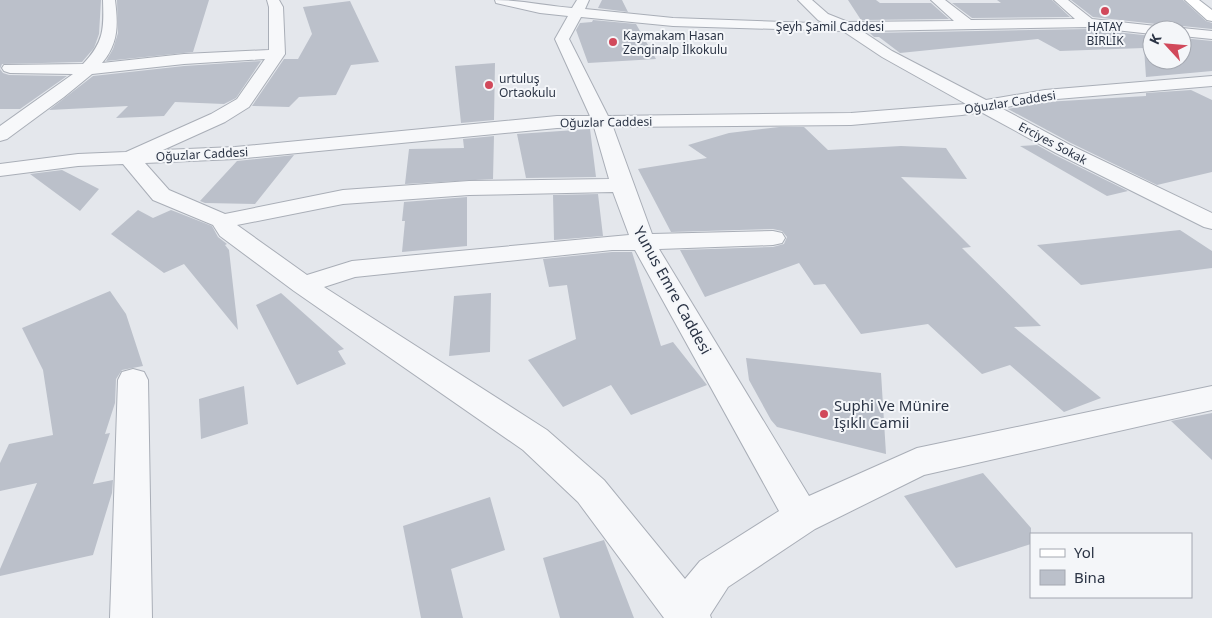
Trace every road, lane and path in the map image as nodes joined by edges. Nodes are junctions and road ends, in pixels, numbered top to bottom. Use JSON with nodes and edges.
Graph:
{"nodes":[{"id":1,"x":109,"y":0,"type":"edge"},
{"id":2,"x":273,"y":0,"type":"edge"},
{"id":3,"x":501,"y":0,"type":"edge"},
{"id":4,"x":804,"y":0,"type":"edge"},
{"id":5,"x":937,"y":0,"type":"edge"},
{"id":6,"x":1060,"y":0,"type":"edge"},
{"id":7,"x":1191,"y":0,"type":"edge"},
{"id":8,"x":580,"y":6,"type":"edge"},
{"id":9,"x":1209,"y":12,"type":"edge"},
{"id":10,"x":967,"y":24,"type":"junction"},
{"id":11,"x":1088,"y":24,"type":"junction"},
{"id":12,"x":847,"y":27,"type":"junction"},
{"id":13,"x":1142,"y":28,"type":"edge"},
{"id":14,"x":1192,"y":33,"type":"edge"},
{"id":15,"x":1212,"y":35,"type":"edge"},
{"id":16,"x":277,"y":54,"type":"junction"},
{"id":17,"x":10,"y":68,"type":"dead end"},
{"id":18,"x":90,"y":68,"type":"junction"},
{"id":19,"x":1212,"y":81,"type":"edge"},
{"id":20,"x":986,"y":106,"type":"junction"},
{"id":21,"x":602,"y":122,"type":"junction"},
{"id":22,"x":0,"y":135,"type":"edge"},
{"id":23,"x":129,"y":158,"type":"junction"},
{"id":24,"x":0,"y":170,"type":"edge"},
{"id":25,"x":622,"y":185,"type":"junction"},
{"id":26,"x":223,"y":221,"type":"junction"},
{"id":27,"x":1212,"y":222,"type":"edge"},
{"id":28,"x":773,"y":238,"type":"dead end"},
{"id":29,"x":644,"y":244,"type":"junction"},
{"id":30,"x":303,"y":284,"type":"junction"},
{"id":31,"x":133,"y":380,"type":"dead end"},
{"id":32,"x":1212,"y":398,"type":"edge"},
{"id":33,"x":802,"y":517,"type":"junction"},
{"id":34,"x":688,"y":615,"type":"edge"},
{"id":35,"x":131,"y":618,"type":"edge"}],
"edges":[{"from":1,"to":18,"type":"street"},
{"from":2,"to":16,"type":"street"},
{"from":3,"to":8,"type":"street","name":"Şeyh Şamil Caddesi"},
{"from":4,"to":12,"type":"street"},
{"from":5,"to":10,"type":"street"},
{"from":6,"to":11,"type":"street"},
{"from":7,"to":9,"type":"main road"},
{"from":8,"to":12,"type":"street","name":"Şeyh Şamil Caddesi"},
{"from":8,"to":21,"type":"street","name":"Yunus Emre Caddesi"},
{"from":10,"to":11,"type":"street","name":"Şeyh Şamil Caddesi"},
{"from":10,"to":12,"type":"street","name":"Şeyh Şamil Caddesi"},
{"from":11,"to":13,"type":"street","name":"Şeyh Şamil Caddesi"},
{"from":12,"to":20,"type":"street","name":"Erciyes Sokak"},
{"from":14,"to":15,"type":"street"},
{"from":16,"to":18,"type":"street"},
{"from":16,"to":23,"type":"street"},
{"from":17,"to":18,"type":"street"},
{"from":18,"to":22,"type":"street"},
{"from":19,"to":20,"type":"street","name":"Oğuzlar Caddesi"},
{"from":20,"to":21,"type":"street","name":"Oğuzlar Caddesi"},
{"from":20,"to":27,"type":"street","name":"Erciyes Sokak"},
{"from":21,"to":23,"type":"street","name":"Oğuzlar Caddesi"},
{"from":21,"to":25,"type":"street","name":"Yunus Emre Caddesi"},
{"from":23,"to":24,"type":"street","name":"Oğuzlar Caddesi"},
{"from":23,"to":26,"type":"street"},
{"from":25,"to":26,"type":"street"},
{"from":25,"to":29,"type":"street","name":"Yunus Emre Caddesi"},
{"from":26,"to":30,"type":"street"},
{"from":28,"to":29,"type":"street"},
{"from":29,"to":30,"type":"street"},
{"from":29,"to":33,"type":"street","name":"Yunus Emre Caddesi"},
{"from":30,"to":34,"type":"street"},
{"from":31,"to":35,"type":"street"},
{"from":32,"to":33,"type":"street"},
{"from":33,"to":34,"type":"street"}]}
